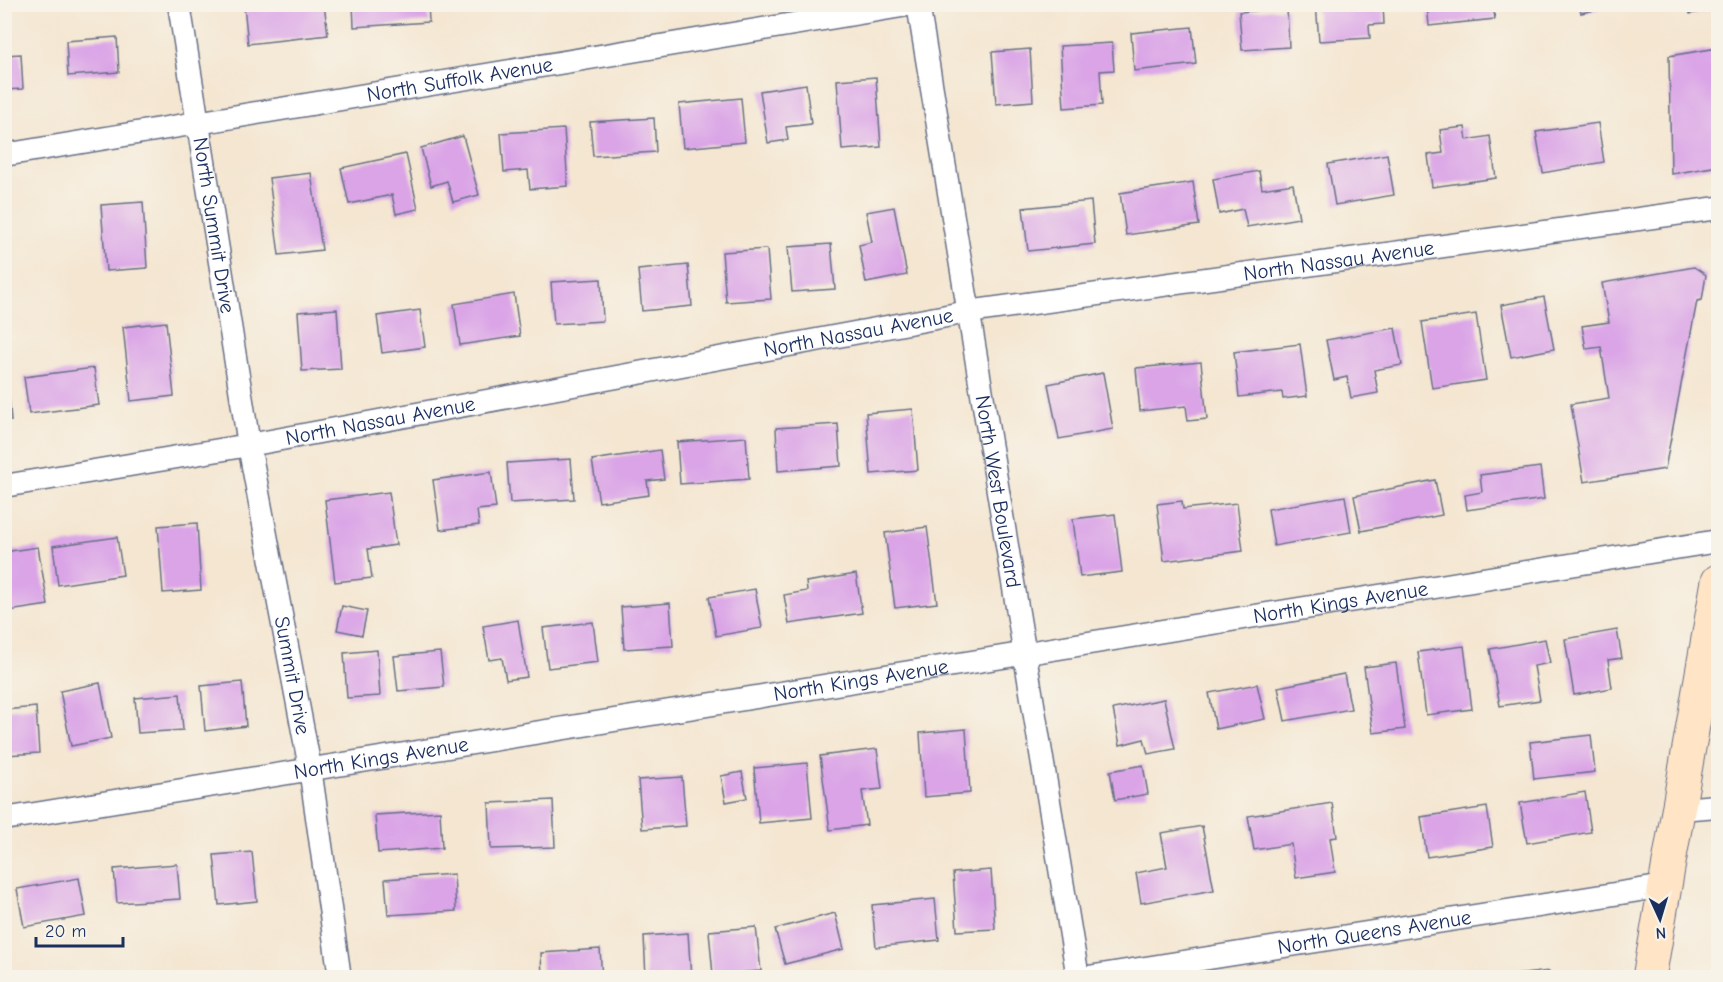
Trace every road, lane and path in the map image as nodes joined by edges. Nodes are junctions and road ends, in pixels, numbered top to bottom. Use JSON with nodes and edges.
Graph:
{"nodes":[{"id":1,"x":179,"y":4,"type":"edge"},
{"id":2,"x":916,"y":4,"type":"edge"},
{"id":3,"x":199,"y":123,"type":"junction"},
{"id":4,"x":4,"y":155,"type":"edge"},
{"id":5,"x":1719,"y":208,"type":"edge"},
{"id":6,"x":968,"y":312,"type":"junction"},
{"id":7,"x":249,"y":445,"type":"junction"},
{"id":8,"x":4,"y":486,"type":"edge"},
{"id":9,"x":1719,"y":541,"type":"edge"},
{"id":10,"x":1719,"y":581,"type":"edge"},
{"id":11,"x":1025,"y":653,"type":"junction"},
{"id":12,"x":310,"y":768,"type":"junction"},
{"id":13,"x":1719,"y":806,"type":"edge"},
{"id":14,"x":1679,"y":809,"type":"junction"},
{"id":15,"x":4,"y":819,"type":"edge"},
{"id":16,"x":1665,"y":886,"type":"junction"},
{"id":17,"x":340,"y":978,"type":"edge"},
{"id":18,"x":1080,"y":978,"type":"edge"},
{"id":19,"x":1649,"y":978,"type":"edge"}],
"edges":[{"from":1,"to":3,"type":"street","name":"North Summit Drive"},
{"from":2,"to":3,"type":"street","name":"North Suffolk Avenue"},
{"from":2,"to":6,"type":"street","name":"North West Boulevard"},
{"from":3,"to":4,"type":"street","name":"North Suffolk Avenue"},
{"from":3,"to":7,"type":"street","name":"North Summit Drive"},
{"from":5,"to":6,"type":"street","name":"North Nassau Avenue"},
{"from":6,"to":7,"type":"street","name":"North Nassau Avenue"},
{"from":6,"to":11,"type":"street","name":"North West Boulevard"},
{"from":7,"to":8,"type":"street","name":"North Nassau Avenue"},
{"from":7,"to":12,"type":"street","name":"Summit Drive"},
{"from":9,"to":11,"type":"street","name":"North Kings Avenue"},
{"from":10,"to":14,"type":"main road"},
{"from":11,"to":12,"type":"street","name":"North Kings Avenue"},
{"from":11,"to":18,"type":"street","name":"North West Boulevard"},
{"from":12,"to":15,"type":"street","name":"North Kings Avenue"},
{"from":12,"to":17,"type":"street","name":"Summit Drive"},
{"from":13,"to":14,"type":"street"},
{"from":14,"to":16,"type":"main road"},
{"from":16,"to":18,"type":"street","name":"North Queens Avenue"},
{"from":16,"to":19,"type":"main road"}]}
